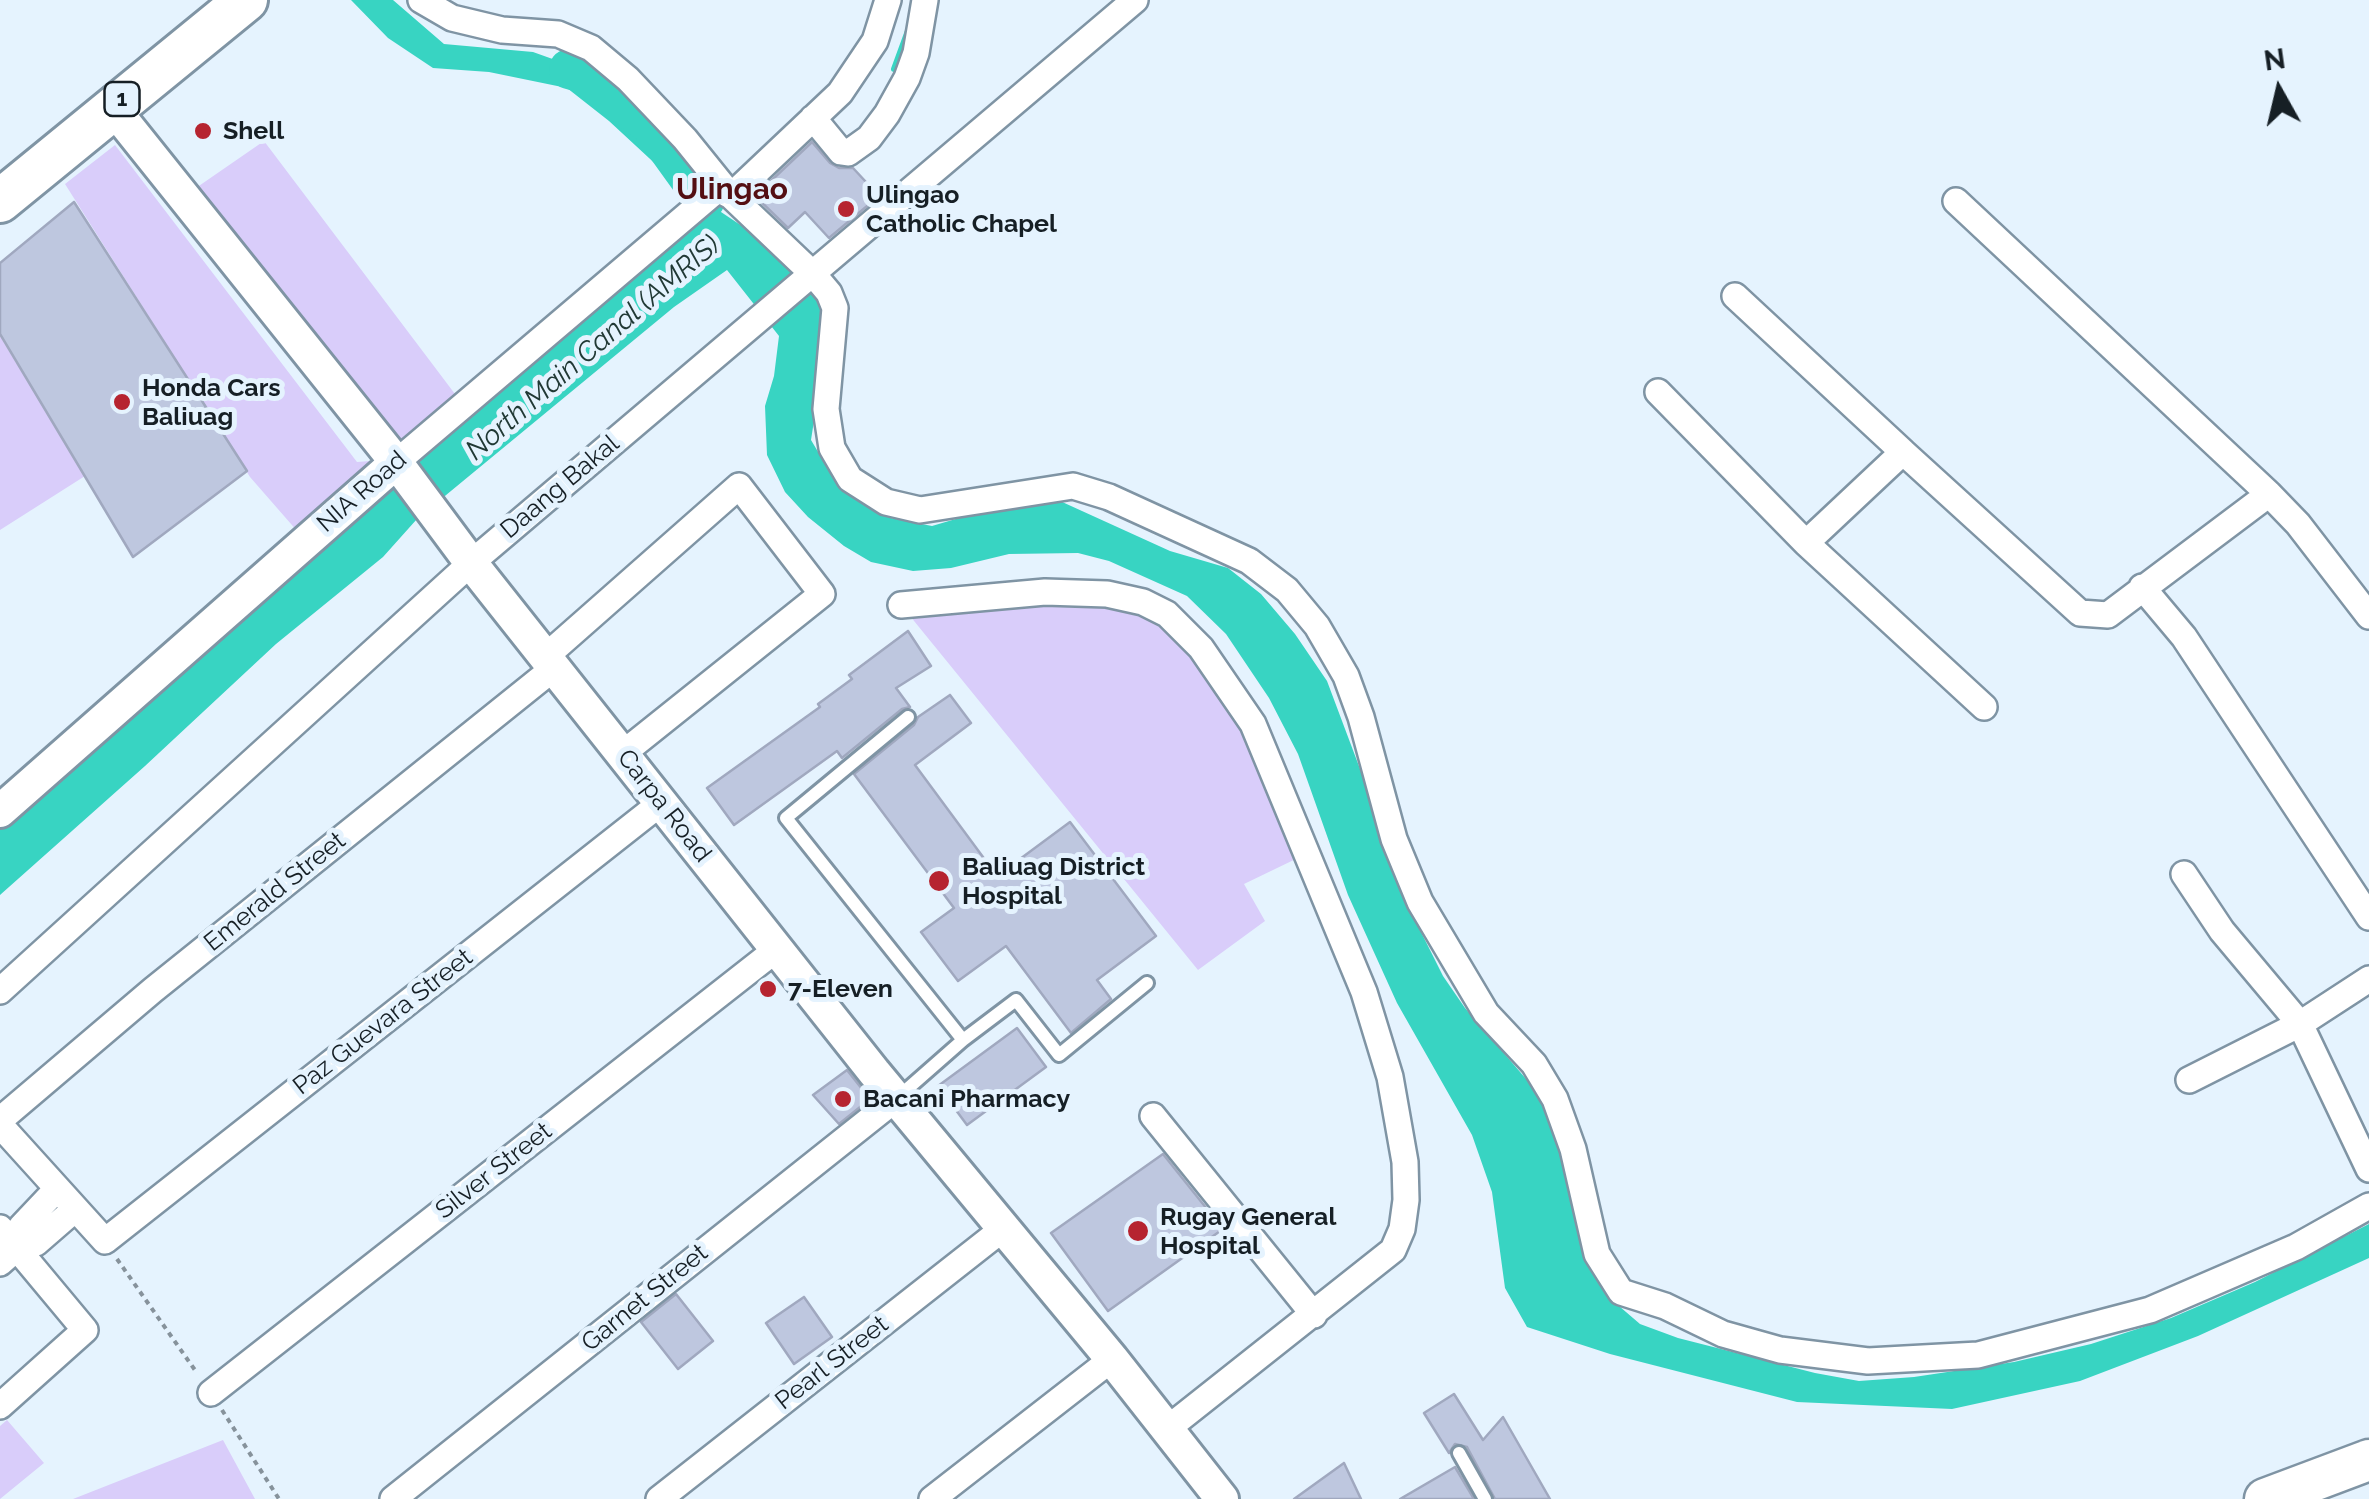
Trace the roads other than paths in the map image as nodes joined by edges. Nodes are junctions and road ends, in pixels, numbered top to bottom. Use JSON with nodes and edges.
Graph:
{"nodes":[{"id":1,"x":246,"y":0,"type":"edge"},
{"id":2,"x":421,"y":0,"type":"edge"},
{"id":3,"x":888,"y":0,"type":"edge"},
{"id":4,"x":925,"y":0,"type":"edge"},
{"id":5,"x":1135,"y":0,"type":"edge"},
{"id":6,"x":112,"y":107,"type":"junction"},
{"id":7,"x":813,"y":118,"type":"junction"},
{"id":8,"x":717,"y":197,"type":"junction"},
{"id":9,"x":1956,"y":201,"type":"dead end"},
{"id":10,"x":0,"y":202,"type":"edge"},
{"id":11,"x":807,"y":279,"type":"junction"},
{"id":12,"x":1735,"y":296,"type":"dead end"},
{"id":13,"x":1658,"y":392,"type":"dead end"},
{"id":14,"x":1903,"y":452,"type":"junction"},
{"id":15,"x":400,"y":466,"type":"junction"},
{"id":16,"x":2270,"y":494,"type":"junction"},
{"id":17,"x":1806,"y":544,"type":"junction"},
{"id":18,"x":471,"y":563,"type":"junction"},
{"id":19,"x":2142,"y":587,"type":"junction"},
{"id":20,"x":901,"y":604,"type":"dead end"},
{"id":21,"x":2369,"y":616,"type":"edge"},
{"id":22,"x":550,"y":662,"type":"junction"},
{"id":23,"x":1984,"y":707,"type":"dead end"},
{"id":24,"x":908,"y":717,"type":"dead end"},
{"id":25,"x":622,"y":754,"type":"junction"},
{"id":26,"x":661,"y":803,"type":"junction"},
{"id":27,"x":0,"y":811,"type":"edge"},
{"id":28,"x":2184,"y":874,"type":"dead end"},
{"id":29,"x":2369,"y":917,"type":"edge"},
{"id":30,"x":776,"y":948,"type":"junction"},
{"id":31,"x":2369,"y":979,"type":"edge"},
{"id":32,"x":1146,"y":982,"type":"dead end"},
{"id":33,"x":0,"y":991,"type":"edge"},
{"id":34,"x":2300,"y":1024,"type":"junction"},
{"id":35,"x":963,"y":1040,"type":"junction"},
{"id":36,"x":2189,"y":1080,"type":"dead end"},
{"id":37,"x":897,"y":1098,"type":"junction"},
{"id":38,"x":1153,"y":1116,"type":"dead end"},
{"id":39,"x":0,"y":1122,"type":"edge"},
{"id":40,"x":2369,"y":1169,"type":"edge"},
{"id":41,"x":56,"y":1190,"type":"junction"},
{"id":42,"x":2369,"y":1206,"type":"edge"},
{"id":43,"x":74,"y":1210,"type":"junction"},
{"id":44,"x":0,"y":1228,"type":"edge"},
{"id":45,"x":1004,"y":1228,"type":"junction"},
{"id":46,"x":9,"y":1255,"type":"edge"},
{"id":47,"x":1314,"y":1315,"type":"junction"},
{"id":48,"x":1112,"y":1359,"type":"junction"},
{"id":49,"x":211,"y":1393,"type":"road end"},
{"id":50,"x":0,"y":1406,"type":"edge"},
{"id":51,"x":1167,"y":1429,"type":"junction"},
{"id":52,"x":1459,"y":1452,"type":"dead end"},
{"id":53,"x":2366,"y":1470,"type":"edge"},
{"id":54,"x":1213,"y":1496,"type":"edge"},
{"id":55,"x":393,"y":1499,"type":"edge"},
{"id":56,"x":659,"y":1499,"type":"edge"},
{"id":57,"x":932,"y":1499,"type":"edge"},
{"id":58,"x":1485,"y":1499,"type":"edge"},
{"id":59,"x":2265,"y":1499,"type":"edge"}],
"edges":[{"from":1,"to":6,"type":"highway","number":"1"},
{"from":2,"to":8,"type":"street"},
{"from":3,"to":7,"type":"street","name":"NIA Road"},
{"from":4,"to":7,"type":"street"},
{"from":5,"to":11,"type":"street","name":"Daang Bakal"},
{"from":6,"to":10,"type":"highway","number":"1"},
{"from":6,"to":15,"type":"street","name":"Carpa Road"},
{"from":7,"to":8,"type":"street","name":"NIA Road"},
{"from":8,"to":11,"type":"street"},
{"from":8,"to":15,"type":"street","name":"NIA Road"},
{"from":9,"to":16,"type":"street"},
{"from":11,"to":18,"type":"street","name":"Daang Bakal"},
{"from":11,"to":42,"type":"street"},
{"from":12,"to":14,"type":"street"},
{"from":13,"to":17,"type":"street"},
{"from":14,"to":17,"type":"street"},
{"from":14,"to":19,"type":"street"},
{"from":15,"to":18,"type":"street","name":"Carpa Road"},
{"from":15,"to":27,"type":"street","name":"NIA Road"},
{"from":16,"to":19,"type":"street"},
{"from":16,"to":21,"type":"street"},
{"from":17,"to":23,"type":"street"},
{"from":18,"to":22,"type":"street","name":"Carpa Road"},
{"from":18,"to":33,"type":"street","name":"Daang Bakal"},
{"from":19,"to":29,"type":"street"},
{"from":20,"to":47,"type":"street"},
{"from":22,"to":25,"type":"street","name":"Carpa Road"},
{"from":22,"to":25,"type":"street","name":"Emerald Street"},
{"from":22,"to":39,"type":"street","name":"Emerald Street"},
{"from":24,"to":35,"type":"lane"},
{"from":25,"to":26,"type":"street","name":"Carpa Road"},
{"from":26,"to":30,"type":"street","name":"Carpa Road"},
{"from":26,"to":43,"type":"street","name":"Paz Guevara Street"},
{"from":28,"to":34,"type":"street"},
{"from":30,"to":37,"type":"street","name":"Carpa Road"},
{"from":30,"to":49,"type":"street","name":"Silver Street"},
{"from":31,"to":34,"type":"street"},
{"from":32,"to":35,"type":"lane"},
{"from":34,"to":36,"type":"street"},
{"from":34,"to":40,"type":"street"},
{"from":35,"to":37,"type":"lane"},
{"from":37,"to":45,"type":"street","name":"Carpa Road"},
{"from":37,"to":55,"type":"street","name":"Garnet Street"},
{"from":38,"to":47,"type":"street"},
{"from":39,"to":41,"type":"street"},
{"from":41,"to":43,"type":"street"},
{"from":41,"to":46,"type":"street"},
{"from":43,"to":46,"type":"street"},
{"from":44,"to":46,"type":"street"},
{"from":45,"to":48,"type":"street","name":"Carpa Road"},
{"from":45,"to":56,"type":"street","name":"Pearl Street"},
{"from":46,"to":50,"type":"street"},
{"from":47,"to":51,"type":"street"},
{"from":48,"to":51,"type":"street","name":"Carpa Road"},
{"from":48,"to":57,"type":"street"},
{"from":51,"to":54,"type":"street","name":"Carpa Road"},
{"from":52,"to":58,"type":"lane"},
{"from":53,"to":59,"type":"main road"}]}
